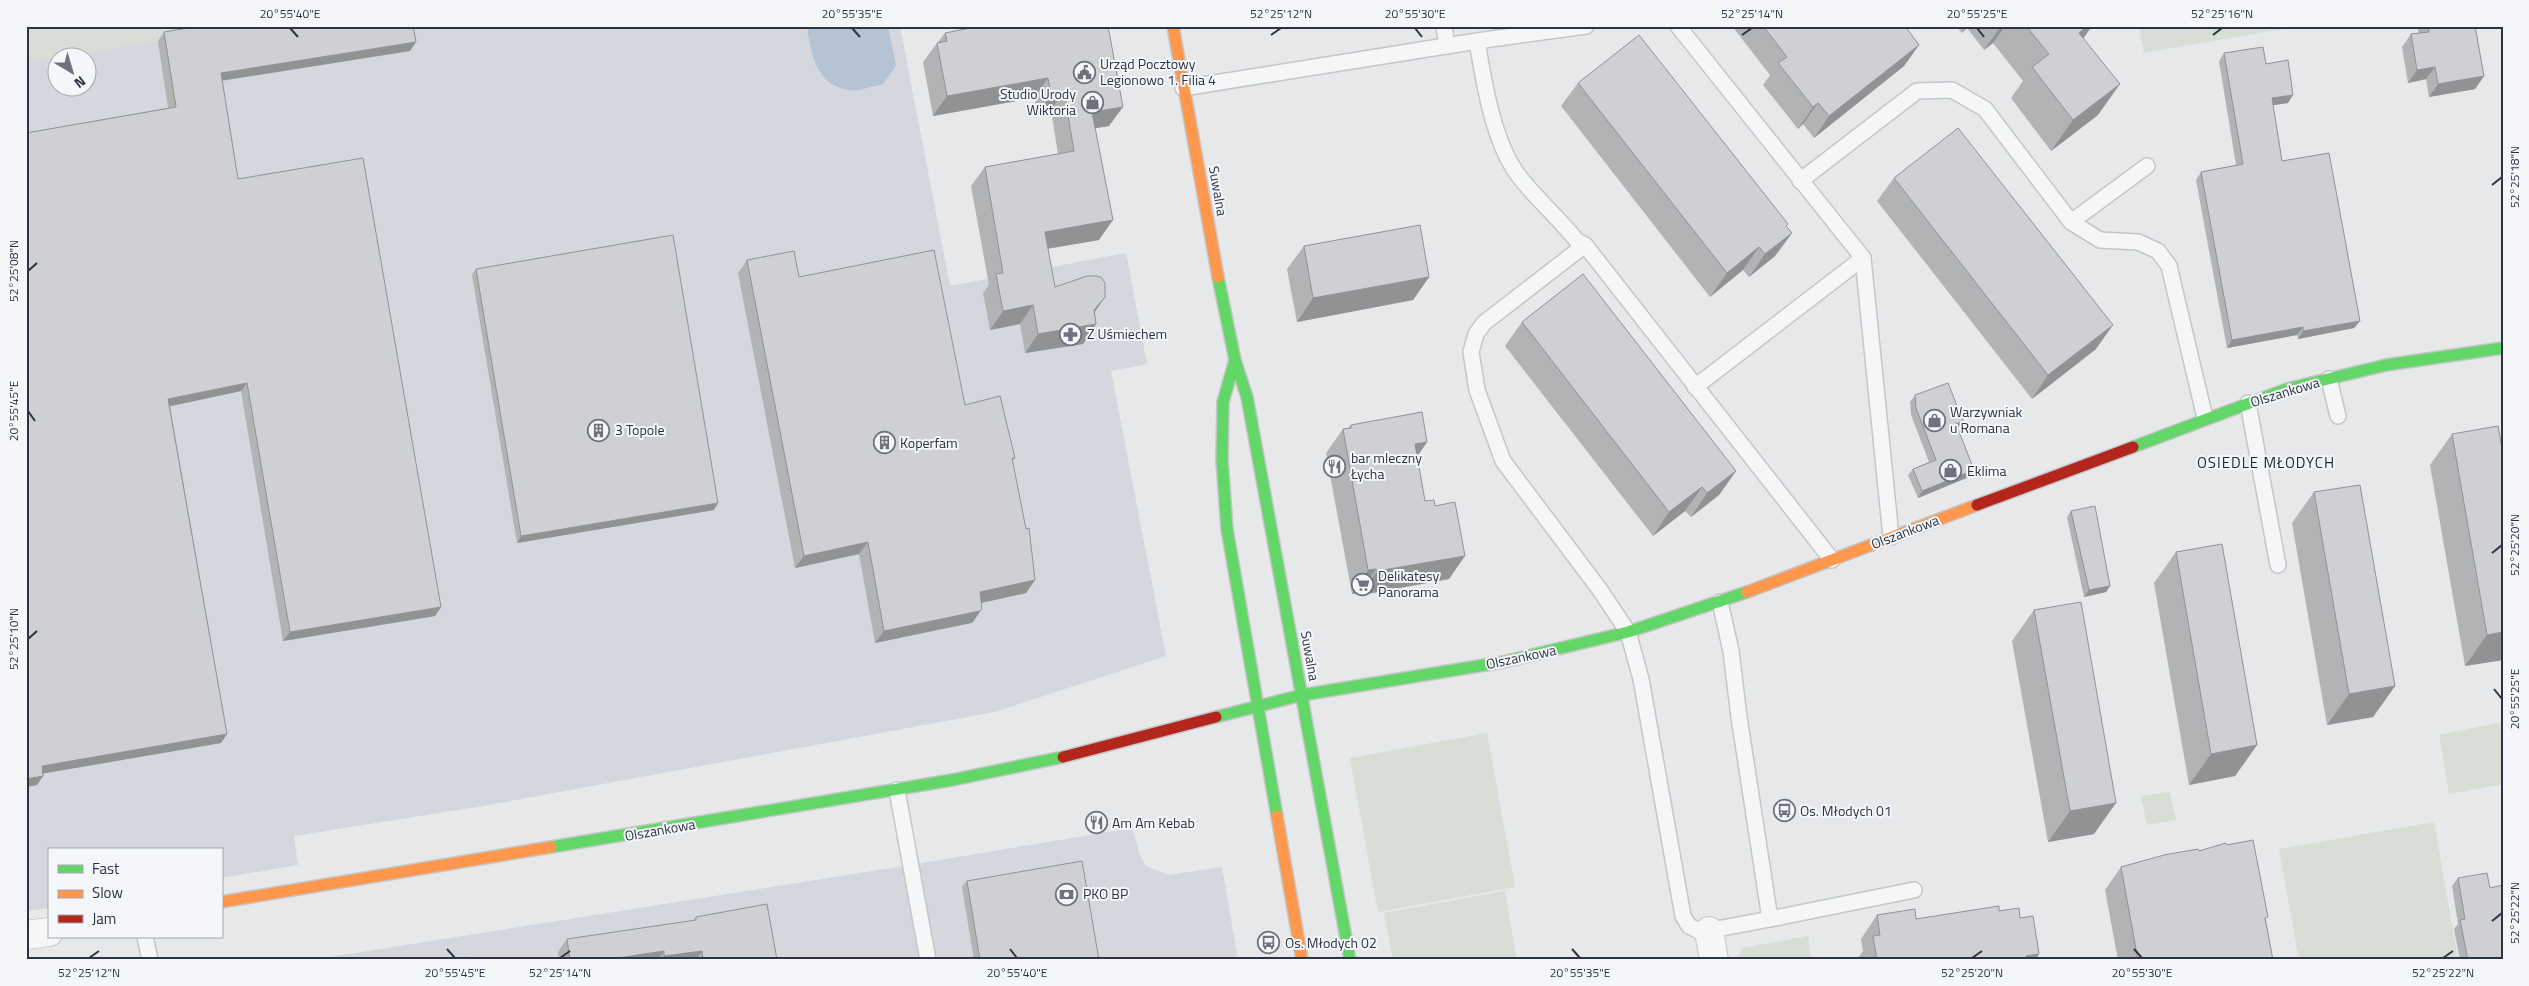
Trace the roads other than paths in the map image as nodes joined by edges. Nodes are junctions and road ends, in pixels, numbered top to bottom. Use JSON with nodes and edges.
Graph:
{"nodes":[{"id":1,"x":1173,"y":26,"type":"edge"},
{"id":2,"x":1444,"y":26,"type":"edge"},
{"id":3,"x":1586,"y":26,"type":"edge"},
{"id":4,"x":1678,"y":26,"type":"edge"},
{"id":5,"x":1477,"y":41,"type":"junction"},
{"id":6,"x":1447,"y":46,"type":"junction"},
{"id":7,"x":1183,"y":88,"type":"junction"},
{"id":8,"x":2146,"y":166,"type":"dead end"},
{"id":9,"x":1800,"y":181,"type":"junction"},
{"id":10,"x":2070,"y":222,"type":"junction"},
{"id":11,"x":1584,"y":245,"type":"junction"},
{"id":12,"x":1863,"y":258,"type":"junction"},
{"id":13,"x":2503,"y":348,"type":"edge"},
{"id":14,"x":1235,"y":360,"type":"junction"},
{"id":15,"x":2329,"y":379,"type":"junction"},
{"id":16,"x":1695,"y":387,"type":"junction"},
{"id":17,"x":2248,"y":403,"type":"junction"},
{"id":18,"x":2338,"y":416,"type":"dead end"},
{"id":19,"x":2206,"y":418,"type":"junction"},
{"id":20,"x":1891,"y":537,"type":"junction"},
{"id":21,"x":1832,"y":560,"type":"junction"},
{"id":22,"x":2278,"y":565,"type":"dead end"},
{"id":23,"x":1720,"y":602,"type":"junction"},
{"id":24,"x":1628,"y":632,"type":"junction"},
{"id":25,"x":1302,"y":695,"type":"junction"},
{"id":26,"x":1258,"y":706,"type":"junction"},
{"id":27,"x":896,"y":790,"type":"junction"},
{"id":28,"x":1914,"y":890,"type":"dead end"},
{"id":29,"x":222,"y":902,"type":"edge"},
{"id":30,"x":1770,"y":919,"type":"junction"},
{"id":31,"x":1709,"y":931,"type":"junction"},
{"id":32,"x":48,"y":932,"type":"edge"},
{"id":33,"x":26,"y":935,"type":"edge"},
{"id":34,"x":146,"y":938,"type":"edge"},
{"id":35,"x":150,"y":960,"type":"edge"},
{"id":36,"x":928,"y":960,"type":"edge"},
{"id":37,"x":1302,"y":960,"type":"edge"},
{"id":38,"x":1350,"y":960,"type":"edge"},
{"id":39,"x":1714,"y":960,"type":"edge"}],
"edges":[{"from":1,"to":7,"type":"street","name":"Suwalna"},
{"from":2,"to":6,"type":"lane"},
{"from":3,"to":5,"type":"lane"},
{"from":4,"to":9,"type":"lane"},
{"from":5,"to":6,"type":"lane"},
{"from":5,"to":11,"type":"lane"},
{"from":6,"to":7,"type":"lane"},
{"from":7,"to":14,"type":"street","name":"Suwalna"},
{"from":8,"to":10,"type":"lane"},
{"from":9,"to":10,"type":"lane"},
{"from":9,"to":12,"type":"lane"},
{"from":10,"to":19,"type":"lane"},
{"from":11,"to":16,"type":"lane"},
{"from":11,"to":24,"type":"lane"},
{"from":12,"to":16,"type":"lane"},
{"from":12,"to":20,"type":"lane"},
{"from":13,"to":15,"type":"street","name":"Olszankowa"},
{"from":14,"to":25,"type":"street","name":"Suwalna"},
{"from":14,"to":26,"type":"street","name":"Suwalna"},
{"from":15,"to":17,"type":"street","name":"Olszankowa"},
{"from":15,"to":18,"type":"lane"},
{"from":16,"to":21,"type":"lane"},
{"from":17,"to":19,"type":"street","name":"Olszankowa"},
{"from":17,"to":22,"type":"lane"},
{"from":19,"to":20,"type":"street","name":"Olszankowa"},
{"from":20,"to":21,"type":"street","name":"Olszankowa"},
{"from":21,"to":23,"type":"street","name":"Olszankowa"},
{"from":23,"to":24,"type":"street","name":"Olszankowa"},
{"from":23,"to":30,"type":"lane"},
{"from":24,"to":25,"type":"street","name":"Olszankowa"},
{"from":24,"to":31,"type":"lane"},
{"from":25,"to":26,"type":"street","name":"Olszankowa"},
{"from":25,"to":38,"type":"street","name":"Suwalna"},
{"from":26,"to":27,"type":"street","name":"Olszankowa"},
{"from":26,"to":37,"type":"street","name":"Suwalna"},
{"from":27,"to":29,"type":"street","name":"Olszankowa"},
{"from":27,"to":36,"type":"lane"},
{"from":28,"to":30,"type":"lane"},
{"from":30,"to":31,"type":"lane"},
{"from":31,"to":39,"type":"street"},
{"from":32,"to":33,"type":"street"},
{"from":34,"to":35,"type":"lane"}]}
